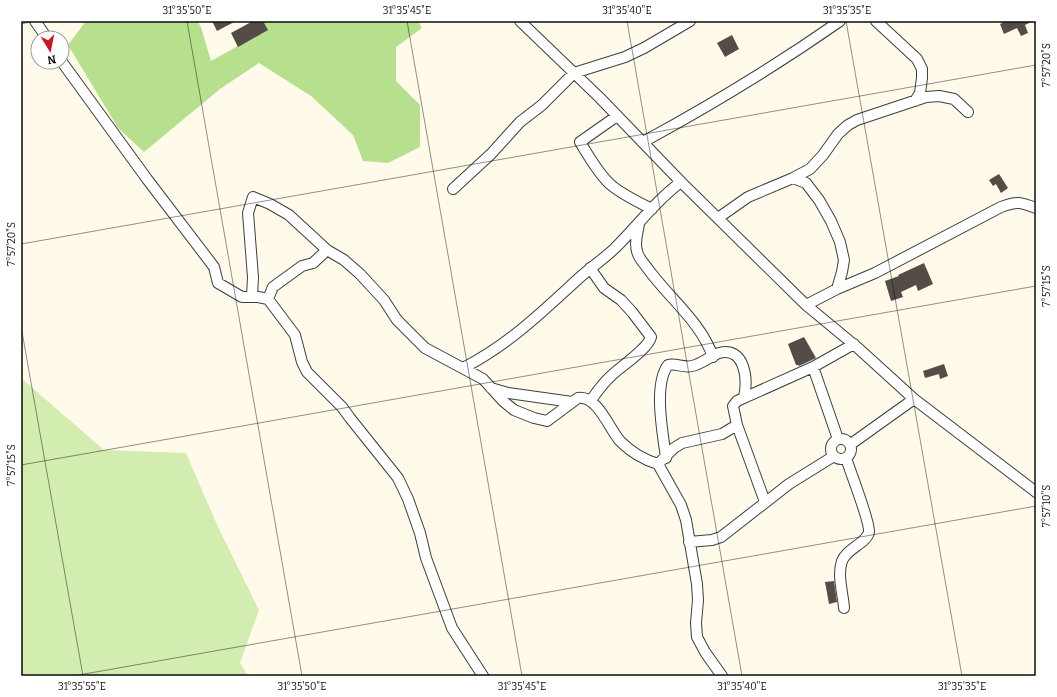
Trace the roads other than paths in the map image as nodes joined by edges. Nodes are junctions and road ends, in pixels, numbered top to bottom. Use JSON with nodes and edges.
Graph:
{"nodes":[{"id":1,"x":35,"y":21,"type":"edge"},
{"id":2,"x":520,"y":21,"type":"edge"},
{"id":3,"x":690,"y":21,"type":"edge"},
{"id":4,"x":840,"y":21,"type":"edge"},
{"id":5,"x":876,"y":21,"type":"edge"},
{"id":6,"x":41,"y":30,"type":"edge"},
{"id":7,"x":68,"y":70,"type":"edge"},
{"id":8,"x":574,"y":73,"type":"junction"},
{"id":9,"x":915,"y":101,"type":"junction"},
{"id":10,"x":968,"y":112,"type":"dead end"},
{"id":11,"x":617,"y":116,"type":"junction"},
{"id":12,"x":643,"y":142,"type":"junction"},
{"id":13,"x":793,"y":178,"type":"junction"},
{"id":14,"x":682,"y":182,"type":"junction"},
{"id":15,"x":452,"y":189,"type":"dead end"},
{"id":16,"x":1036,"y":208,"type":"edge"},
{"id":17,"x":652,"y":209,"type":"junction"},
{"id":18,"x":718,"y":218,"type":"junction"},
{"id":19,"x":640,"y":224,"type":"junction"},
{"id":20,"x":327,"y":250,"type":"junction"},
{"id":21,"x":590,"y":268,"type":"junction"},
{"id":22,"x":837,"y":289,"type":"junction"},
{"id":23,"x":252,"y":297,"type":"junction"},
{"id":24,"x":268,"y":300,"type":"junction"},
{"id":25,"x":806,"y":305,"type":"junction"},
{"id":26,"x":854,"y":344,"type":"junction"},
{"id":27,"x":713,"y":357,"type":"junction"},
{"id":28,"x":813,"y":367,"type":"junction"},
{"id":29,"x":463,"y":368,"type":"junction"},
{"id":30,"x":491,"y":388,"type":"junction"},
{"id":31,"x":744,"y":397,"type":"junction"},
{"id":32,"x":914,"y":399,"type":"junction"},
{"id":33,"x":591,"y":400,"type":"junction"},
{"id":34,"x":572,"y":402,"type":"junction"},
{"id":35,"x":737,"y":425,"type":"junction"},
{"id":36,"x":838,"y":439,"type":"junction"},
{"id":37,"x":851,"y":444,"type":"junction"},
{"id":38,"x":834,"y":456,"type":"junction"},
{"id":39,"x":846,"y":458,"type":"junction"},
{"id":40,"x":662,"y":461,"type":"junction"},
{"id":41,"x":1036,"y":492,"type":"edge"},
{"id":42,"x":765,"y":502,"type":"junction"},
{"id":43,"x":689,"y":542,"type":"junction"},
{"id":44,"x":844,"y":608,"type":"dead end"},
{"id":45,"x":483,"y":676,"type":"edge"},
{"id":46,"x":722,"y":676,"type":"edge"}],
"edges":[{"from":1,"to":6,"type":"street"},
{"from":2,"to":8,"type":"street"},
{"from":3,"to":8,"type":"street"},
{"from":4,"to":12,"type":"street"},
{"from":5,"to":9,"type":"street"},
{"from":7,"to":23,"type":"street"},
{"from":8,"to":11,"type":"street"},
{"from":8,"to":15,"type":"street"},
{"from":9,"to":10,"type":"street"},
{"from":9,"to":13,"type":"street"},
{"from":11,"to":12,"type":"street"},
{"from":11,"to":17,"type":"street"},
{"from":12,"to":14,"type":"street"},
{"from":13,"to":18,"type":"street"},
{"from":13,"to":22,"type":"street"},
{"from":14,"to":17,"type":"street"},
{"from":14,"to":18,"type":"street"},
{"from":16,"to":22,"type":"street"},
{"from":17,"to":19,"type":"street"},
{"from":18,"to":25,"type":"street"},
{"from":19,"to":21,"type":"street"},
{"from":19,"to":27,"type":"street"},
{"from":20,"to":23,"type":"street"},
{"from":20,"to":24,"type":"street"},
{"from":20,"to":29,"type":"street"},
{"from":21,"to":29,"type":"street"},
{"from":21,"to":33,"type":"street"},
{"from":22,"to":25,"type":"street"},
{"from":23,"to":24,"type":"street"},
{"from":24,"to":45,"type":"street"},
{"from":25,"to":26,"type":"street"},
{"from":26,"to":28,"type":"street"},
{"from":26,"to":32,"type":"street"},
{"from":27,"to":31,"type":"street"},
{"from":27,"to":40,"type":"street"},
{"from":28,"to":31,"type":"street"},
{"from":28,"to":36,"type":"street"},
{"from":29,"to":30,"type":"street"},
{"from":30,"to":34,"type":"street"},
{"from":30,"to":34,"type":"street"},
{"from":31,"to":35,"type":"street"},
{"from":32,"to":37,"type":"street"},
{"from":32,"to":41,"type":"street"},
{"from":33,"to":34,"type":"street"},
{"from":33,"to":40,"type":"street"},
{"from":35,"to":40,"type":"street"},
{"from":35,"to":42,"type":"street"},
{"from":36,"to":37,"type":"street"},
{"from":36,"to":38,"type":"street"},
{"from":37,"to":39,"type":"street"},
{"from":38,"to":39,"type":"street"},
{"from":38,"to":42,"type":"street"},
{"from":39,"to":44,"type":"street"},
{"from":40,"to":43,"type":"street"},
{"from":42,"to":43,"type":"street"},
{"from":43,"to":46,"type":"street"}]}
